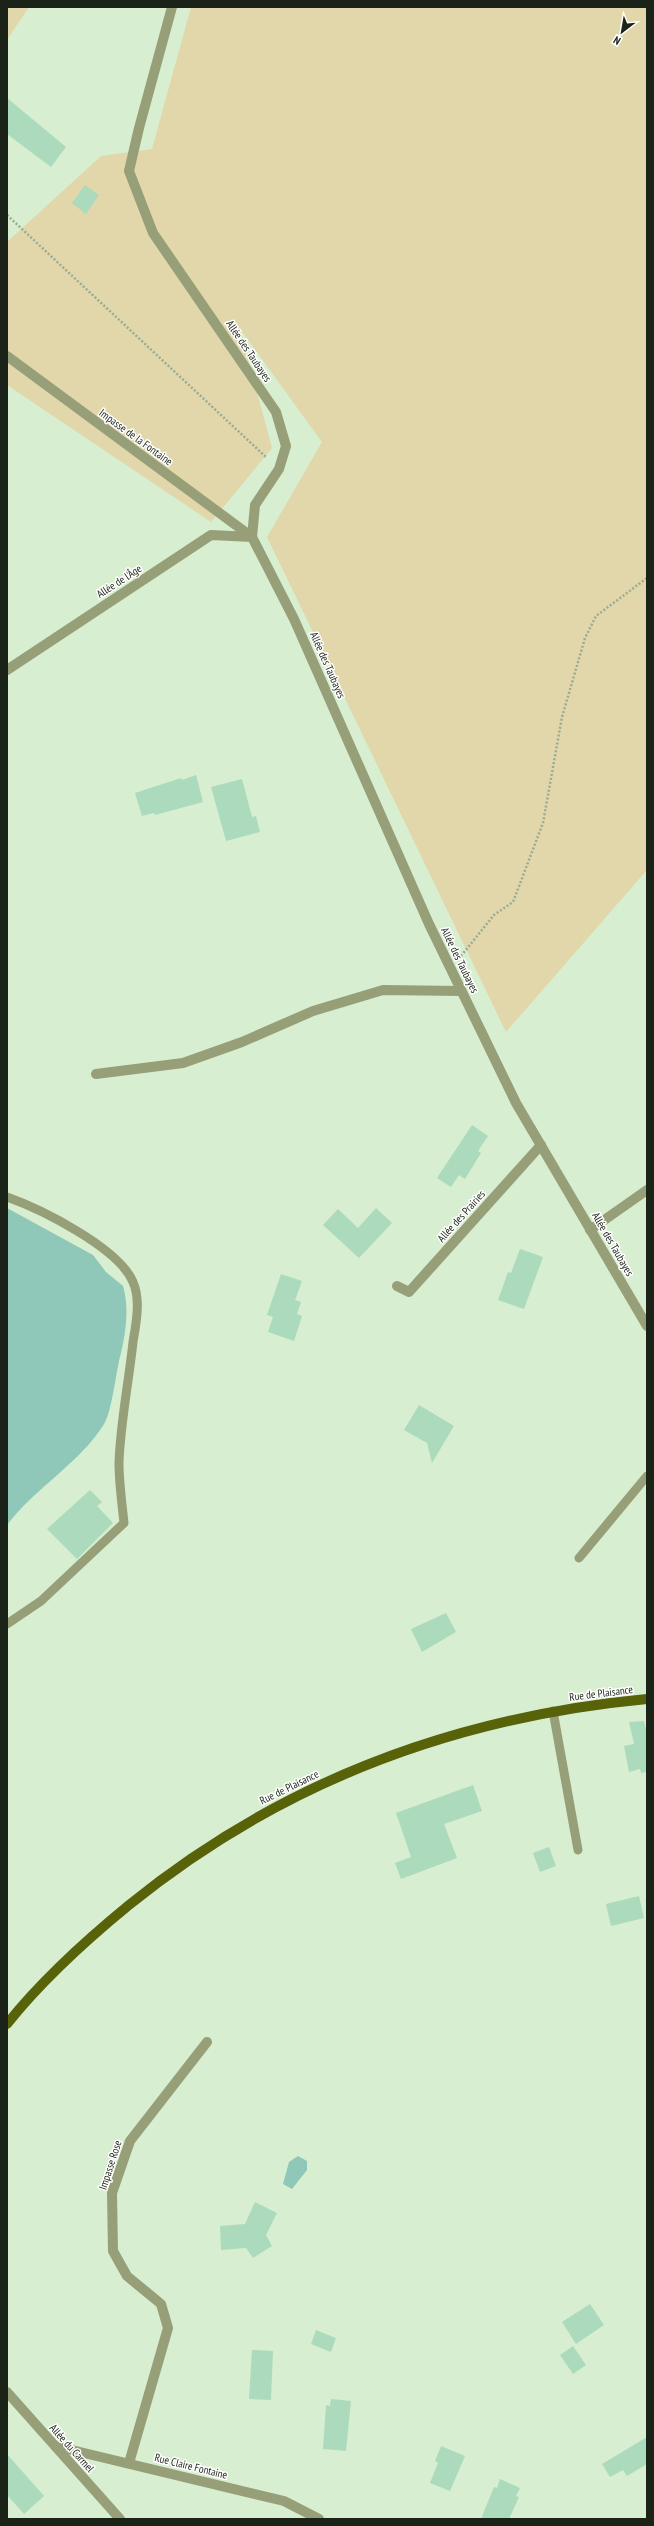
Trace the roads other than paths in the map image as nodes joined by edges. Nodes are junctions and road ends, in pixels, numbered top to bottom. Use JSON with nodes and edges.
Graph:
{"nodes":[{"id":1,"x":172,"y":7,"type":"edge"},
{"id":2,"x":7,"y":356,"type":"edge"},
{"id":3,"x":252,"y":537,"type":"junction"},
{"id":4,"x":7,"y":670,"type":"edge"},
{"id":5,"x":461,"y":991,"type":"junction"},
{"id":6,"x":96,"y":1074,"type":"dead end"},
{"id":7,"x":540,"y":1145,"type":"junction"},
{"id":8,"x":647,"y":1190,"type":"edge"},
{"id":9,"x":7,"y":1197,"type":"edge"},
{"id":10,"x":590,"y":1230,"type":"junction"},
{"id":11,"x":397,"y":1286,"type":"dead end"},
{"id":12,"x":647,"y":1326,"type":"edge"},
{"id":13,"x":647,"y":1476,"type":"edge"},
{"id":14,"x":579,"y":1558,"type":"dead end"},
{"id":15,"x":7,"y":1624,"type":"edge"},
{"id":16,"x":647,"y":1700,"type":"edge"},
{"id":17,"x":553,"y":1711,"type":"junction"},
{"id":18,"x":578,"y":1850,"type":"dead end"},
{"id":19,"x":7,"y":2024,"type":"edge"},
{"id":20,"x":207,"y":2042,"type":"dead end"},
{"id":21,"x":7,"y":2392,"type":"edge"},
{"id":22,"x":54,"y":2446,"type":"junction"},
{"id":23,"x":129,"y":2463,"type":"junction"},
{"id":24,"x":120,"y":2519,"type":"edge"},
{"id":25,"x":319,"y":2519,"type":"edge"}],
"edges":[{"from":1,"to":3,"type":"street","name":"Allée des Taubayes"},
{"from":2,"to":3,"type":"street","name":"Impasse de la Fontaine"},
{"from":3,"to":4,"type":"street","name":"Allée de l'Âge"},
{"from":3,"to":5,"type":"street","name":"Allée des Taubayes"},
{"from":5,"to":6,"type":"street"},
{"from":5,"to":7,"type":"street","name":"Allée des Taubayes"},
{"from":7,"to":10,"type":"street","name":"Allée des Taubayes"},
{"from":7,"to":11,"type":"street","name":"Allée des Prairies"},
{"from":8,"to":10,"type":"street"},
{"from":9,"to":15,"type":"lane"},
{"from":10,"to":12,"type":"street","name":"Allée des Taubayes"},
{"from":13,"to":14,"type":"lane"},
{"from":16,"to":17,"type":"main road","name":"Rue de Plaisance"},
{"from":17,"to":18,"type":"lane"},
{"from":17,"to":19,"type":"main road","name":"Rue de Plaisance"},
{"from":20,"to":23,"type":"street","name":"Impasse Rose"},
{"from":21,"to":22,"type":"street","name":"Allée du Carmel"},
{"from":22,"to":23,"type":"street","name":"Rue Claire Fontaine"},
{"from":22,"to":24,"type":"street","name":"Allée du Carmel"},
{"from":23,"to":25,"type":"street","name":"Rue Claire Fontaine"}]}
